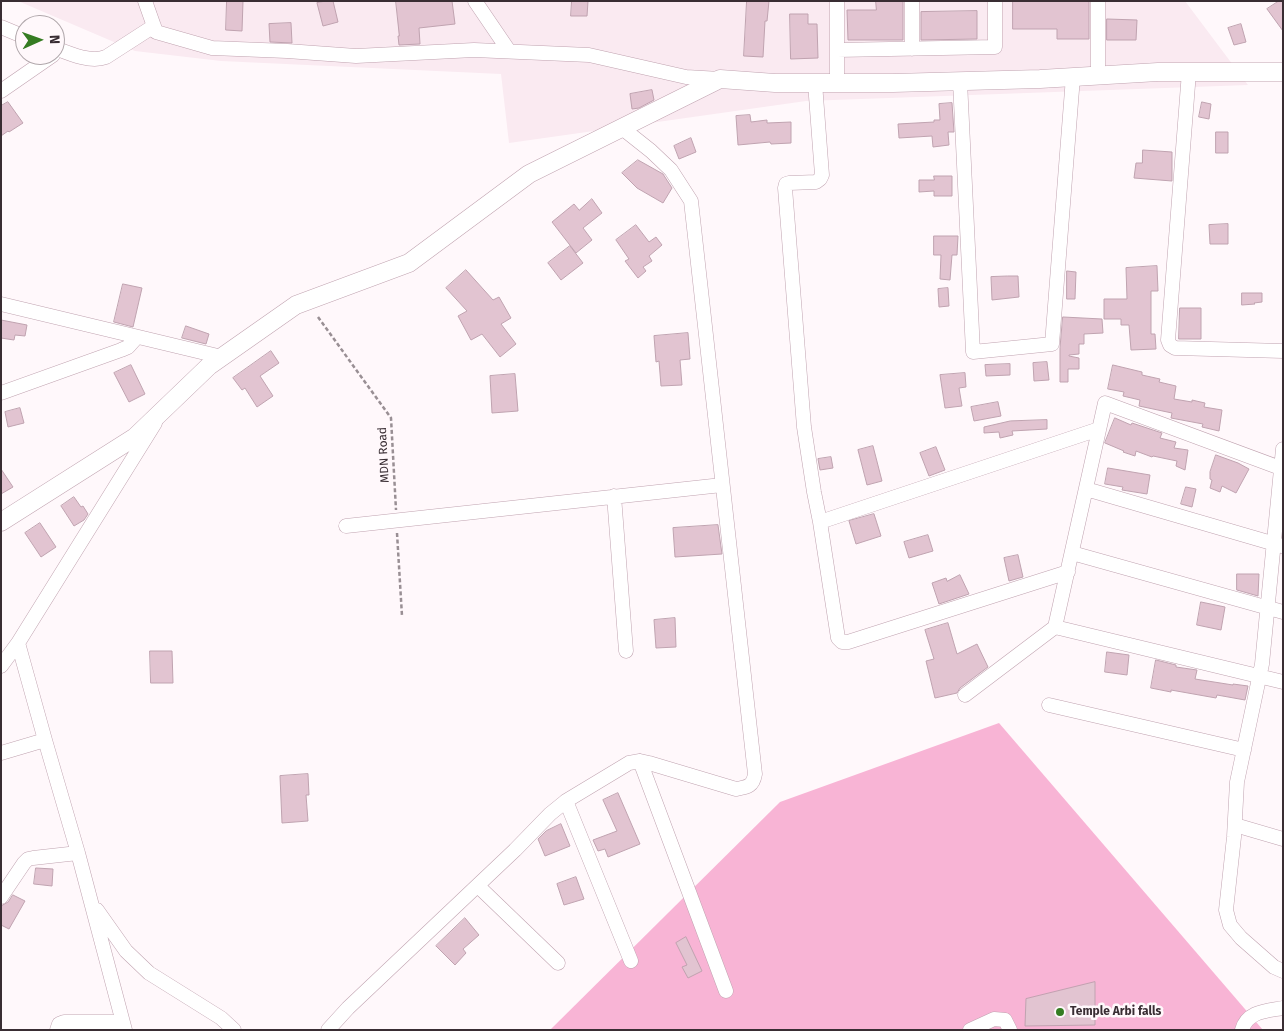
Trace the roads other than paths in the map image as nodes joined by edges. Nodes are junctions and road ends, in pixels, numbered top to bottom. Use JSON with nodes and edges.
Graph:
{"nodes":[{"id":1,"x":145,"y":1,"type":"edge"},
{"id":2,"x":475,"y":1,"type":"edge"},
{"id":3,"x":837,"y":1,"type":"edge"},
{"id":4,"x":912,"y":1,"type":"edge"},
{"id":5,"x":995,"y":1,"type":"edge"},
{"id":6,"x":1098,"y":1,"type":"edge"},
{"id":7,"x":154,"y":26,"type":"junction"},
{"id":8,"x":1,"y":27,"type":"edge"},
{"id":9,"x":15,"y":33,"type":"edge"},
{"id":10,"x":912,"y":49,"type":"junction"},
{"id":11,"x":837,"y":50,"type":"junction"},
{"id":12,"x":509,"y":51,"type":"junction"},
{"id":13,"x":65,"y":54,"type":"edge"},
{"id":14,"x":37,"y":65,"type":"edge"},
{"id":15,"x":1189,"y":72,"type":"junction"},
{"id":16,"x":1283,"y":72,"type":"edge"},
{"id":17,"x":1098,"y":76,"type":"junction"},
{"id":18,"x":1073,"y":77,"type":"junction"},
{"id":19,"x":720,"y":79,"type":"junction"},
{"id":20,"x":960,"y":81,"type":"junction"},
{"id":21,"x":815,"y":83,"type":"junction"},
{"id":22,"x":837,"y":83,"type":"junction"},
{"id":23,"x":1,"y":91,"type":"edge"},
{"id":24,"x":622,"y":128,"type":"junction"},
{"id":25,"x":1,"y":304,"type":"edge"},
{"id":26,"x":137,"y":337,"type":"junction"},
{"id":27,"x":1283,"y":351,"type":"edge"},
{"id":28,"x":222,"y":357,"type":"junction"},
{"id":29,"x":1,"y":393,"type":"edge"},
{"id":30,"x":164,"y":410,"type":"junction"},
{"id":31,"x":1100,"y":429,"type":"junction"},
{"id":32,"x":1283,"y":449,"type":"edge"},
{"id":33,"x":1282,"y":469,"type":"edge"},
{"id":34,"x":722,"y":485,"type":"junction"},
{"id":35,"x":1086,"y":488,"type":"junction"},
{"id":36,"x":614,"y":496,"type":"junction"},
{"id":37,"x":1,"y":522,"type":"edge"},
{"id":38,"x":820,"y":522,"type":"junction"},
{"id":39,"x":346,"y":526,"type":"dead end"},
{"id":40,"x":1278,"y":545,"type":"edge"},
{"id":41,"x":1072,"y":553,"type":"junction"},
{"id":42,"x":1068,"y":572,"type":"junction"},
{"id":43,"x":1268,"y":607,"type":"junction"},
{"id":44,"x":1283,"y":612,"type":"edge"},
{"id":45,"x":1055,"y":627,"type":"junction"},
{"id":46,"x":18,"y":643,"type":"junction"},
{"id":47,"x":626,"y":651,"type":"dead end"},
{"id":48,"x":1,"y":666,"type":"edge"},
{"id":49,"x":1260,"y":676,"type":"junction"},
{"id":50,"x":1283,"y":682,"type":"edge"},
{"id":51,"x":965,"y":695,"type":"dead end"},
{"id":52,"x":1049,"y":705,"type":"dead end"},
{"id":53,"x":45,"y":740,"type":"junction"},
{"id":54,"x":1244,"y":750,"type":"junction"},
{"id":55,"x":1,"y":753,"type":"edge"},
{"id":56,"x":640,"y":761,"type":"junction"},
{"id":57,"x":566,"y":801,"type":"junction"},
{"id":58,"x":1234,"y":825,"type":"junction"},
{"id":59,"x":1283,"y":839,"type":"edge"},
{"id":60,"x":78,"y":853,"type":"junction"},
{"id":61,"x":478,"y":886,"type":"junction"},
{"id":62,"x":1,"y":897,"type":"edge"},
{"id":63,"x":91,"y":902,"type":"junction"},
{"id":64,"x":631,"y":961,"type":"dead end"},
{"id":65,"x":558,"y":963,"type":"dead end"},
{"id":66,"x":1283,"y":971,"type":"edge"},
{"id":67,"x":726,"y":991,"type":"dead end"},
{"id":68,"x":1283,"y":1008,"type":"edge"},
{"id":69,"x":124,"y":1026,"type":"edge"},
{"id":70,"x":57,"y":1030,"type":"edge"},
{"id":71,"x":234,"y":1030,"type":"edge"},
{"id":72,"x":328,"y":1030,"type":"edge"},
{"id":73,"x":970,"y":1030,"type":"edge"},
{"id":74,"x":1010,"y":1030,"type":"edge"},
{"id":75,"x":1242,"y":1030,"type":"edge"}],
"edges":[{"from":1,"to":7,"type":"street"},
{"from":2,"to":12,"type":"street"},
{"from":3,"to":11,"type":"street"},
{"from":4,"to":10,"type":"street"},
{"from":5,"to":10,"type":"street"},
{"from":6,"to":17,"type":"street"},
{"from":7,"to":12,"type":"street"},
{"from":7,"to":13,"type":"street"},
{"from":8,"to":9,"type":"street"},
{"from":10,"to":11,"type":"street"},
{"from":11,"to":22,"type":"street"},
{"from":12,"to":19,"type":"street"},
{"from":14,"to":23,"type":"street"},
{"from":15,"to":16,"type":"main road"},
{"from":15,"to":17,"type":"main road"},
{"from":15,"to":27,"type":"street"},
{"from":17,"to":18,"type":"main road"},
{"from":18,"to":20,"type":"main road"},
{"from":18,"to":20,"type":"street"},
{"from":19,"to":21,"type":"main road"},
{"from":19,"to":24,"type":"main road"},
{"from":20,"to":22,"type":"main road"},
{"from":21,"to":22,"type":"main road"},
{"from":21,"to":38,"type":"street"},
{"from":24,"to":28,"type":"main road"},
{"from":24,"to":34,"type":"street"},
{"from":25,"to":26,"type":"street"},
{"from":26,"to":28,"type":"street"},
{"from":26,"to":29,"type":"street"},
{"from":28,"to":30,"type":"main road"},
{"from":30,"to":37,"type":"main road"},
{"from":30,"to":46,"type":"street"},
{"from":31,"to":33,"type":"street"},
{"from":31,"to":35,"type":"street"},
{"from":31,"to":38,"type":"street"},
{"from":32,"to":33,"type":"street"},
{"from":33,"to":40,"type":"street"},
{"from":34,"to":36,"type":"street"},
{"from":34,"to":56,"type":"street"},
{"from":35,"to":40,"type":"street"},
{"from":35,"to":41,"type":"street"},
{"from":36,"to":39,"type":"street"},
{"from":36,"to":47,"type":"street"},
{"from":38,"to":42,"type":"street"},
{"from":40,"to":43,"type":"street"},
{"from":41,"to":42,"type":"street"},
{"from":41,"to":43,"type":"street"},
{"from":42,"to":45,"type":"street"},
{"from":43,"to":44,"type":"street"},
{"from":43,"to":49,"type":"street"},
{"from":45,"to":49,"type":"street"},
{"from":45,"to":51,"type":"street"},
{"from":46,"to":48,"type":"street"},
{"from":46,"to":53,"type":"street"},
{"from":49,"to":50,"type":"street"},
{"from":49,"to":54,"type":"street"},
{"from":52,"to":54,"type":"street"},
{"from":53,"to":55,"type":"street"},
{"from":53,"to":60,"type":"street"},
{"from":54,"to":58,"type":"street"},
{"from":56,"to":57,"type":"street"},
{"from":56,"to":67,"type":"street"},
{"from":57,"to":61,"type":"street"},
{"from":57,"to":64,"type":"street"},
{"from":58,"to":59,"type":"street"},
{"from":58,"to":66,"type":"street"},
{"from":60,"to":62,"type":"street"},
{"from":60,"to":63,"type":"street"},
{"from":61,"to":65,"type":"street"},
{"from":61,"to":72,"type":"street"},
{"from":63,"to":69,"type":"street"},
{"from":63,"to":71,"type":"street"},
{"from":68,"to":75,"type":"street"},
{"from":69,"to":70,"type":"street"},
{"from":73,"to":74,"type":"street"}]}
